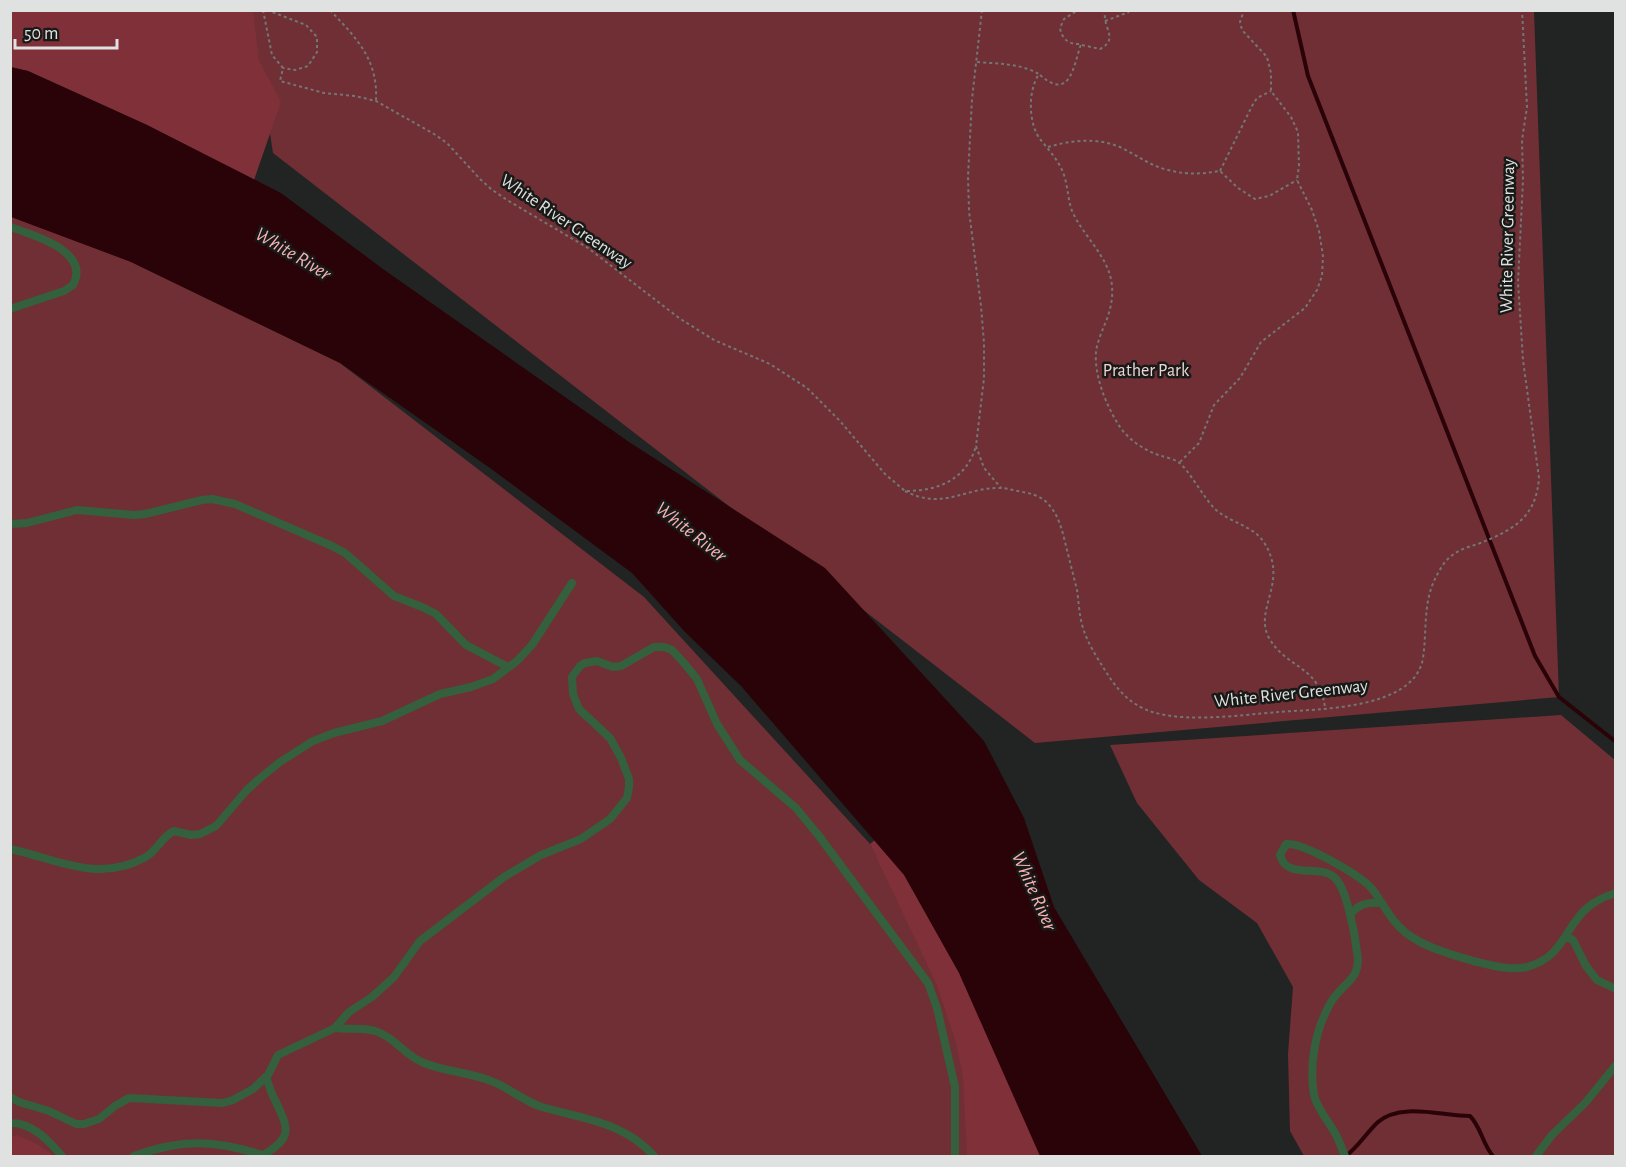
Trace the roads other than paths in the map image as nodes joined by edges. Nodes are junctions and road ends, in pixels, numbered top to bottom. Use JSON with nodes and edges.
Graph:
{"nodes":[{"id":1,"x":10,"y":226,"type":"edge"},
{"id":2,"x":10,"y":309,"type":"edge"},
{"id":3,"x":10,"y":524,"type":"edge"},
{"id":4,"x":572,"y":583,"type":"dead end"},
{"id":5,"x":508,"y":667,"type":"junction"},
{"id":6,"x":10,"y":849,"type":"edge"},
{"id":7,"x":1616,"y":893,"type":"edge"},
{"id":8,"x":1381,"y":903,"type":"junction"},
{"id":9,"x":1350,"y":915,"type":"junction"},
{"id":10,"x":1566,"y":937,"type":"junction"},
{"id":11,"x":1616,"y":989,"type":"edge"},
{"id":12,"x":335,"y":1028,"type":"junction"},
{"id":13,"x":1616,"y":1065,"type":"edge"},
{"id":14,"x":266,"y":1077,"type":"junction"},
{"id":15,"x":10,"y":1097,"type":"edge"},
{"id":16,"x":10,"y":1123,"type":"edge"},
{"id":17,"x":62,"y":1156,"type":"edge"},
{"id":18,"x":134,"y":1156,"type":"edge"},
{"id":19,"x":264,"y":1156,"type":"edge"},
{"id":20,"x":654,"y":1156,"type":"edge"},
{"id":21,"x":955,"y":1156,"type":"edge"},
{"id":22,"x":1345,"y":1156,"type":"edge"},
{"id":23,"x":1536,"y":1156,"type":"edge"}],
"edges":[{"from":1,"to":2,"type":"lane"},
{"from":3,"to":5,"type":"lane"},
{"from":4,"to":5,"type":"lane"},
{"from":5,"to":6,"type":"lane"},
{"from":7,"to":10,"type":"lane"},
{"from":8,"to":9,"type":"lane"},
{"from":8,"to":9,"type":"lane"},
{"from":8,"to":10,"type":"lane"},
{"from":9,"to":22,"type":"lane"},
{"from":10,"to":11,"type":"lane"},
{"from":12,"to":14,"type":"lane"},
{"from":12,"to":20,"type":"lane"},
{"from":12,"to":21,"type":"lane"},
{"from":13,"to":23,"type":"lane"},
{"from":14,"to":15,"type":"lane"},
{"from":14,"to":19,"type":"lane"},
{"from":16,"to":17,"type":"lane"},
{"from":18,"to":19,"type":"lane"}]}
